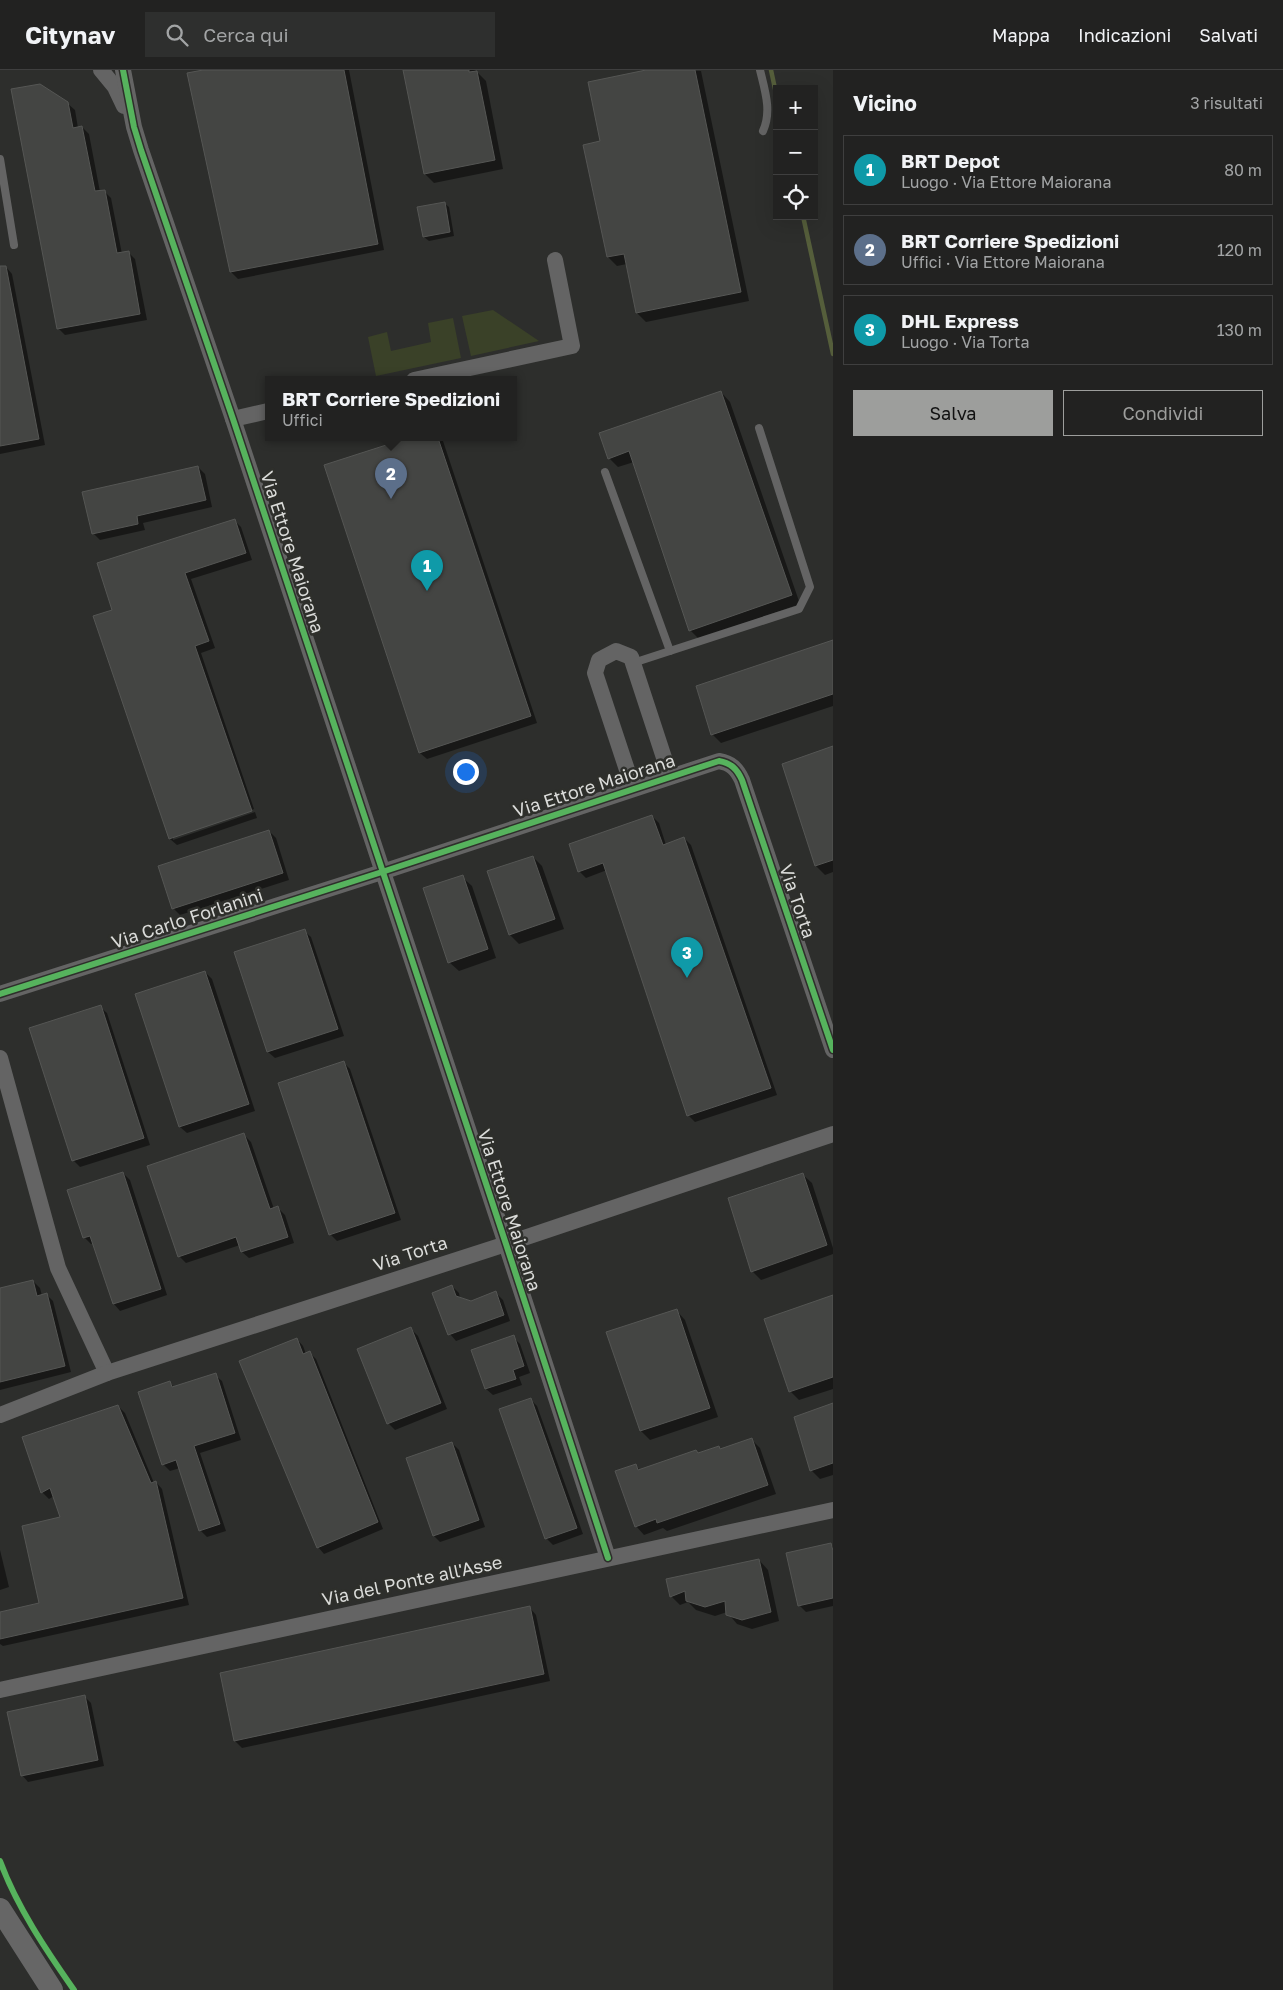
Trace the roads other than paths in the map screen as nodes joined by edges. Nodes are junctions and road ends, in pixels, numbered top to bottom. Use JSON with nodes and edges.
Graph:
{"nodes":[{"id":1,"x":101,"y":70,"type":"edge"},
{"id":2,"x":123,"y":70,"type":"edge"},
{"id":3,"x":760,"y":70,"type":"edge"},
{"id":4,"x":134,"y":127,"type":"junction"},
{"id":5,"x":763,"y":131,"type":"dead end"},
{"id":6,"x":0,"y":159,"type":"edge"},
{"id":7,"x":14,"y":245,"type":"dead end"},
{"id":8,"x":555,"y":260,"type":"dead end"},
{"id":9,"x":433,"y":376,"type":"edge"},
{"id":10,"x":265,"y":412,"type":"edge"},
{"id":11,"x":233,"y":419,"type":"junction"},
{"id":12,"x":759,"y":428,"type":"dead end"},
{"id":13,"x":605,"y":472,"type":"dead end"},
{"id":14,"x":670,"y":651,"type":"junction"},
{"id":15,"x":633,"y":663,"type":"junction"},
{"id":16,"x":730,"y":764,"type":"joint"},
{"id":17,"x":670,"y":776,"type":"junction"},
{"id":18,"x":633,"y":788,"type":"junction"},
{"id":19,"x":382,"y":872,"type":"junction"},
{"id":20,"x":0,"y":994,"type":"edge"},
{"id":21,"x":833,"y":1050,"type":"edge"},
{"id":22,"x":0,"y":1058,"type":"edge"},
{"id":23,"x":833,"y":1134,"type":"edge"},
{"id":24,"x":506,"y":1244,"type":"junction"},
{"id":25,"x":107,"y":1373,"type":"junction"},
{"id":26,"x":0,"y":1415,"type":"edge"},
{"id":27,"x":833,"y":1510,"type":"edge"},
{"id":28,"x":608,"y":1558,"type":"junction"},
{"id":29,"x":0,"y":1690,"type":"edge"},
{"id":30,"x":0,"y":1910,"type":"edge"},
{"id":31,"x":52,"y":1990,"type":"edge"}],
"edges":[{"from":1,"to":4,"type":"street","name":"Via Ettore Maiorana"},
{"from":2,"to":4,"type":"street","name":"Via Ettore Maiorana"},
{"from":3,"to":5,"type":"lane"},
{"from":4,"to":11,"type":"street","name":"Via Ettore Maiorana"},
{"from":6,"to":7,"type":"lane"},
{"from":8,"to":9,"type":"street"},
{"from":10,"to":11,"type":"street"},
{"from":11,"to":19,"type":"street","name":"Via Ettore Maiorana"},
{"from":12,"to":14,"type":"lane"},
{"from":13,"to":14,"type":"lane"},
{"from":14,"to":15,"type":"lane"},
{"from":15,"to":17,"type":"street","name":"Via Ettore Maiorana"},
{"from":15,"to":18,"type":"street","name":"Via Ettore Maiorana"},
{"from":16,"to":17,"type":"street","name":"Via Ettore Maiorana"},
{"from":16,"to":21,"type":"street","name":"Via Torta"},
{"from":17,"to":18,"type":"street","name":"Via Ettore Maiorana"},
{"from":18,"to":19,"type":"street","name":"Via Ettore Maiorana"},
{"from":19,"to":20,"type":"street","name":"Via Carlo Forlanini"},
{"from":19,"to":24,"type":"street","name":"Via Ettore Maiorana"},
{"from":22,"to":25,"type":"street"},
{"from":23,"to":24,"type":"street","name":"Via Torta"},
{"from":24,"to":25,"type":"street","name":"Via Torta"},
{"from":24,"to":28,"type":"street","name":"Via Ettore Maiorana"},
{"from":25,"to":26,"type":"street","name":"Via Torta"},
{"from":27,"to":28,"type":"street","name":"Via del Ponte all'Asse"},
{"from":28,"to":29,"type":"street","name":"Via del Ponte all'Asse"},
{"from":30,"to":31,"type":"main road"}]}
